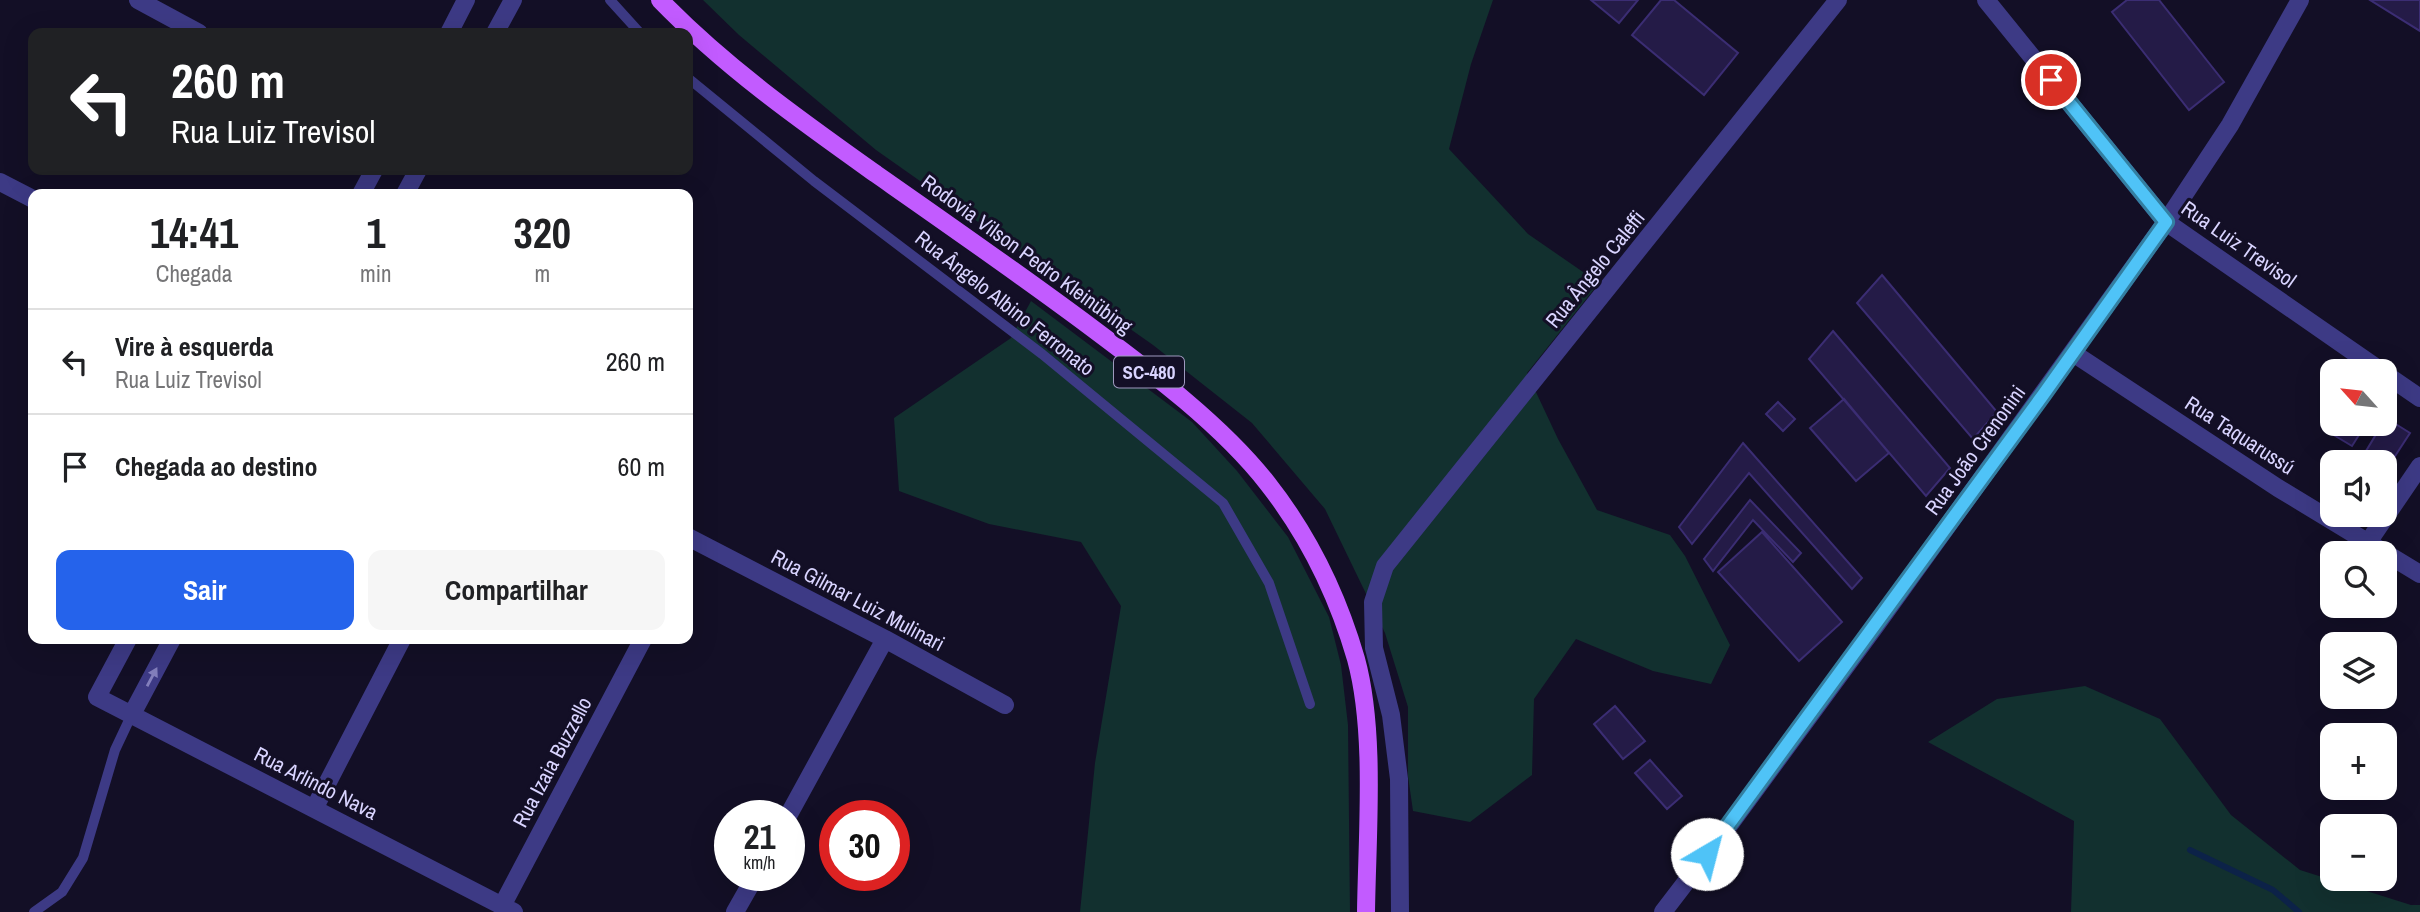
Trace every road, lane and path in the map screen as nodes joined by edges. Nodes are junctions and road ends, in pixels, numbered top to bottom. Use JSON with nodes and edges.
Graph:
{"nodes":[{"id":1,"x":138,"y":0,"type":"edge"},
{"id":2,"x":466,"y":0,"type":"edge"},
{"id":3,"x":513,"y":0,"type":"edge"},
{"id":4,"x":610,"y":0,"type":"edge"},
{"id":5,"x":660,"y":0,"type":"edge"},
{"id":6,"x":1838,"y":0,"type":"edge"},
{"id":7,"x":1986,"y":0,"type":"edge"},
{"id":8,"x":2300,"y":0,"type":"edge"},
{"id":9,"x":190,"y":28,"type":"edge"},
{"id":10,"x":452,"y":28,"type":"edge"},
{"id":11,"x":498,"y":28,"type":"edge"},
{"id":12,"x":635,"y":28,"type":"edge"},
{"id":13,"x":687,"y":28,"type":"edge"},
{"id":14,"x":693,"y":35,"type":"edge"},
{"id":15,"x":693,"y":82,"type":"edge"},
{"id":16,"x":0,"y":182,"type":"edge"},
{"id":17,"x":28,"y":196,"type":"edge"},
{"id":18,"x":2166,"y":222,"type":"junction"},
{"id":19,"x":2073,"y":353,"type":"junction"},
{"id":20,"x":2364,"y":359,"type":"edge"},
{"id":21,"x":2398,"y":383,"type":"edge"},
{"id":22,"x":2420,"y":398,"type":"edge"},
{"id":23,"x":2420,"y":466,"type":"edge"},
{"id":24,"x":2369,"y":541,"type":"joint"},
{"id":25,"x":693,"y":545,"type":"edge"},
{"id":26,"x":2397,"y":560,"type":"edge"},
{"id":27,"x":2420,"y":575,"type":"edge"},
{"id":28,"x":885,"y":639,"type":"junction"},
{"id":29,"x":125,"y":644,"type":"edge"},
{"id":30,"x":169,"y":644,"type":"edge"},
{"id":31,"x":399,"y":644,"type":"edge"},
{"id":32,"x":640,"y":644,"type":"edge"},
{"id":33,"x":1310,"y":704,"type":"dead end"},
{"id":34,"x":1005,"y":705,"type":"dead end"},
{"id":35,"x":131,"y":716,"type":"junction"},
{"id":36,"x":797,"y":800,"type":"edge"},
{"id":37,"x":315,"y":807,"type":"junction"},
{"id":38,"x":746,"y":891,"type":"edge"},
{"id":39,"x":508,"y":909,"type":"edge"},
{"id":40,"x":34,"y":912,"type":"edge"},
{"id":41,"x":735,"y":912,"type":"edge"},
{"id":42,"x":1366,"y":912,"type":"edge"},
{"id":43,"x":1400,"y":912,"type":"edge"},
{"id":44,"x":1662,"y":912,"type":"edge"}],
"edges":[{"from":1,"to":9,"type":"street"},
{"from":2,"to":10,"type":"street"},
{"from":3,"to":11,"type":"street"},
{"from":4,"to":12,"type":"lane"},
{"from":5,"to":13,"type":"main road","name":"Rodovia Vilson Pedro Kleinübing","number":"SC-480"},
{"from":6,"to":43,"type":"street","name":"Rua Ângelo Caleffi"},
{"from":7,"to":18,"type":"street","name":"Rua Luiz Trevisol"},
{"from":8,"to":18,"type":"street","name":"Rua João Crenonini"},
{"from":14,"to":42,"type":"main road","name":"Rodovia Vilson Pedro Kleinübing","number":"SC-480"},
{"from":15,"to":33,"type":"lane","name":"Rua Ângelo Albino Ferronato"},
{"from":16,"to":17,"type":"street"},
{"from":18,"to":19,"type":"street","name":"Rua João Crenonini"},
{"from":18,"to":20,"type":"street","name":"Rua Luiz Trevisol"},
{"from":19,"to":24,"type":"street","name":"Rua Taquarussú"},
{"from":19,"to":44,"type":"street","name":"Rua João Crenonini"},
{"from":21,"to":22,"type":"street","name":"Rua Luiz Trevisol"},
{"from":23,"to":24,"type":"street"},
{"from":25,"to":28,"type":"street","name":"Rua Gilmar Luiz Mulinari"},
{"from":26,"to":27,"type":"street","name":"Rua Taquarussú"},
{"from":28,"to":34,"type":"street","name":"Rua Gilmar Luiz Mulinari"},
{"from":28,"to":36,"type":"street"},
{"from":29,"to":35,"type":"street","name":"Rua Arlindo Nava"},
{"from":35,"to":30,"type":"street","one_way":true},
{"from":31,"to":37,"type":"street"},
{"from":32,"to":39,"type":"street","name":"Rua Izaia Buzzello"},
{"from":35,"to":37,"type":"street","name":"Rua Arlindo Nava"},
{"from":35,"to":40,"type":"lane"},
{"from":37,"to":39,"type":"street","name":"Rua Arlindo Nava"},
{"from":38,"to":41,"type":"street"}]}
